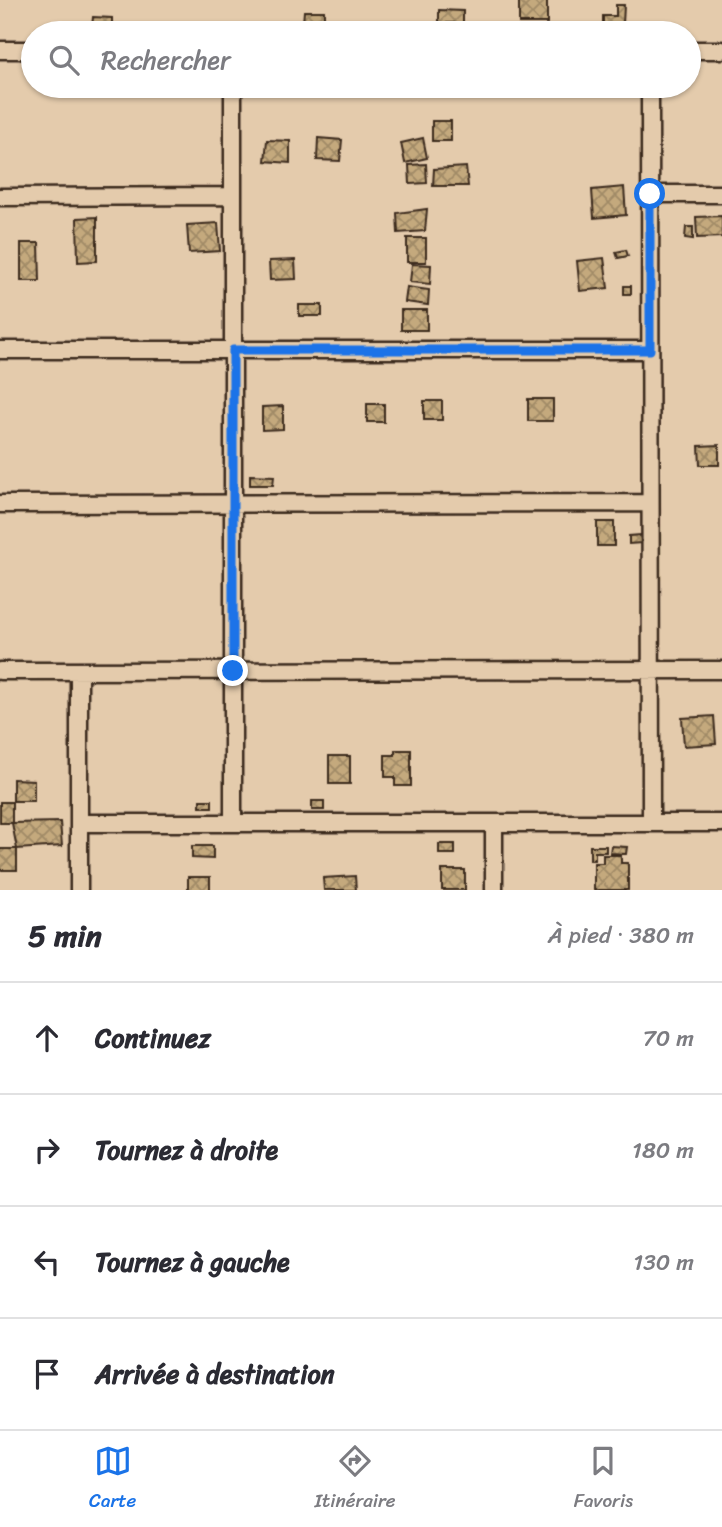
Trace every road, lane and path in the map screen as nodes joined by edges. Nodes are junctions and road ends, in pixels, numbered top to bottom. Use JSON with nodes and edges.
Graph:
{"nodes":[{"id":1,"x":0,"y":50,"type":"edge"},
{"id":2,"x":21,"y":50,"type":"edge"},
{"id":3,"x":701,"y":50,"type":"edge"},
{"id":4,"x":722,"y":50,"type":"edge"},
{"id":5,"x":233,"y":98,"type":"edge"},
{"id":6,"x":650,"y":98,"type":"edge"},
{"id":7,"x":650,"y":194,"type":"junction"},
{"id":8,"x":722,"y":194,"type":"edge"},
{"id":9,"x":0,"y":197,"type":"edge"},
{"id":10,"x":233,"y":197,"type":"junction"},
{"id":11,"x":0,"y":350,"type":"edge"},
{"id":12,"x":233,"y":350,"type":"junction"},
{"id":13,"x":650,"y":350,"type":"junction"},
{"id":14,"x":233,"y":503,"type":"junction"},
{"id":15,"x":650,"y":503,"type":"junction"},
{"id":16,"x":0,"y":504,"type":"edge"},
{"id":17,"x":650,"y":670,"type":"junction"},
{"id":18,"x":722,"y":670,"type":"edge"},
{"id":19,"x":0,"y":671,"type":"edge"},
{"id":20,"x":79,"y":671,"type":"junction"},
{"id":21,"x":233,"y":671,"type":"junction"},
{"id":22,"x":233,"y":823,"type":"junction"},
{"id":23,"x":494,"y":823,"type":"junction"},
{"id":24,"x":650,"y":823,"type":"junction"},
{"id":25,"x":722,"y":823,"type":"edge"},
{"id":26,"x":79,"y":824,"type":"junction"},
{"id":27,"x":79,"y":890,"type":"edge"},
{"id":28,"x":494,"y":890,"type":"edge"}],
"edges":[{"from":1,"to":2,"type":"street"},
{"from":3,"to":4,"type":"street"},
{"from":5,"to":10,"type":"street"},
{"from":6,"to":7,"type":"street"},
{"from":7,"to":8,"type":"street"},
{"from":7,"to":13,"type":"street"},
{"from":9,"to":10,"type":"street"},
{"from":10,"to":12,"type":"street"},
{"from":11,"to":12,"type":"street"},
{"from":12,"to":13,"type":"street"},
{"from":12,"to":14,"type":"street"},
{"from":13,"to":15,"type":"street"},
{"from":14,"to":15,"type":"street"},
{"from":14,"to":16,"type":"street"},
{"from":14,"to":21,"type":"street"},
{"from":15,"to":17,"type":"street"},
{"from":17,"to":18,"type":"street"},
{"from":17,"to":21,"type":"street"},
{"from":17,"to":24,"type":"street"},
{"from":19,"to":20,"type":"street"},
{"from":20,"to":21,"type":"street"},
{"from":20,"to":26,"type":"street"},
{"from":21,"to":22,"type":"street"},
{"from":22,"to":23,"type":"street"},
{"from":22,"to":26,"type":"street"},
{"from":23,"to":24,"type":"street"},
{"from":23,"to":28,"type":"street"},
{"from":24,"to":25,"type":"street"},
{"from":26,"to":27,"type":"street"}]}
